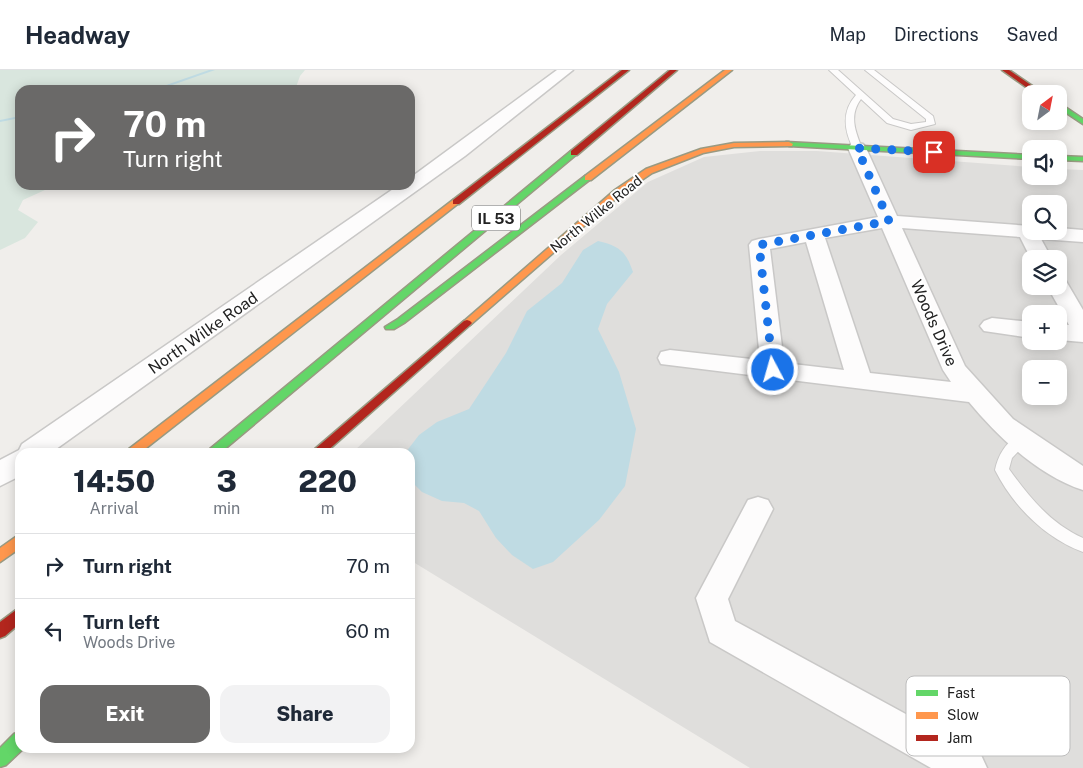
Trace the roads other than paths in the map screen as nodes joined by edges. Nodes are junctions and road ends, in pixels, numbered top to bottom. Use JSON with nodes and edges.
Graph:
{"nodes":[{"id":1,"x":566,"y":70,"type":"edge"},
{"id":2,"x":611,"y":70,"type":"edge"},
{"id":3,"x":626,"y":70,"type":"edge"},
{"id":4,"x":674,"y":70,"type":"edge"},
{"id":5,"x":729,"y":70,"type":"edge"},
{"id":6,"x":833,"y":70,"type":"edge"},
{"id":7,"x":869,"y":70,"type":"edge"},
{"id":8,"x":1005,"y":70,"type":"edge"},
{"id":9,"x":1028,"y":85,"type":"edge"},
{"id":10,"x":861,"y":94,"type":"junction"},
{"id":11,"x":1068,"y":112,"type":"edge"},
{"id":12,"x":1083,"y":122,"type":"edge"},
{"id":13,"x":857,"y":148,"type":"junction"},
{"id":14,"x":1022,"y":157,"type":"edge"},
{"id":15,"x":1067,"y":159,"type":"edge"},
{"id":16,"x":1083,"y":160,"type":"edge"},
{"id":17,"x":485,"y":179,"type":"junction"},
{"id":18,"x":415,"y":183,"type":"edge"},
{"id":19,"x":405,"y":190,"type":"edge"},
{"id":20,"x":889,"y":221,"type":"junction"},
{"id":21,"x":1022,"y":232,"type":"edge"},
{"id":22,"x":814,"y":234,"type":"junction"},
{"id":23,"x":1067,"y":235,"type":"edge"},
{"id":24,"x":1083,"y":236,"type":"edge"},
{"id":25,"x":1063,"y":295,"type":"edge"},
{"id":26,"x":992,"y":326,"type":"dead end"},
{"id":27,"x":1083,"y":328,"type":"edge"},
{"id":28,"x":1022,"y":329,"type":"edge"},
{"id":29,"x":1067,"y":333,"type":"edge"},
{"id":30,"x":1083,"y":334,"type":"edge"},
{"id":31,"x":670,"y":358,"type":"dead end"},
{"id":32,"x":318,"y":366,"type":"junction"},
{"id":33,"x":773,"y":370,"type":"junction"},
{"id":34,"x":860,"y":380,"type":"junction"},
{"id":35,"x":976,"y":394,"type":"junction"},
{"id":36,"x":1023,"y":439,"type":"junction"},
{"id":37,"x":38,"y":448,"type":"edge"},
{"id":38,"x":138,"y":448,"type":"edge"},
{"id":39,"x":219,"y":448,"type":"edge"},
{"id":40,"x":323,"y":448,"type":"edge"},
{"id":41,"x":15,"y":464,"type":"edge"},
{"id":42,"x":0,"y":475,"type":"edge"},
{"id":43,"x":1083,"y":479,"type":"edge"},
{"id":44,"x":758,"y":509,"type":"dead end"},
{"id":45,"x":15,"y":544,"type":"edge"},
{"id":46,"x":1083,"y":544,"type":"edge"},
{"id":47,"x":0,"y":556,"type":"edge"},
{"id":48,"x":15,"y":618,"type":"edge"},
{"id":49,"x":0,"y":631,"type":"edge"},
{"id":50,"x":906,"y":733,"type":"edge"},
{"id":51,"x":15,"y":745,"type":"edge"},
{"id":52,"x":946,"y":756,"type":"edge"},
{"id":53,"x":0,"y":759,"type":"edge"},
{"id":54,"x":968,"y":768,"type":"edge"}],
"edges":[{"from":1,"to":18,"type":"street","name":"North Wilke Road"},
{"from":2,"to":17,"type":"main road"},
{"from":3,"to":17,"type":"main road","number":"IL 53"},
{"from":4,"to":32,"type":"main road","number":"IL 53"},
{"from":5,"to":32,"type":"main road"},
{"from":6,"to":10,"type":"lane"},
{"from":7,"to":10,"type":"lane"},
{"from":8,"to":9,"type":"main road"},
{"from":10,"to":13,"type":"lane"},
{"from":11,"to":12,"type":"main road"},
{"from":13,"to":14,"type":"main road","name":"North Wilke Road"},
{"from":13,"to":20,"type":"street","name":"Woods Drive"},
{"from":13,"to":40,"type":"main road","name":"North Wilke Road"},
{"from":15,"to":16,"type":"main road"},
{"from":17,"to":38,"type":"main road","number":"IL 53"},
{"from":19,"to":37,"type":"street","name":"North Wilke Road"},
{"from":20,"to":21,"type":"street"},
{"from":20,"to":22,"type":"street"},
{"from":20,"to":35,"type":"street","name":"Woods Drive"},
{"from":22,"to":33,"type":"street"},
{"from":22,"to":34,"type":"street"},
{"from":23,"to":24,"type":"street"},
{"from":25,"to":27,"type":"street"},
{"from":26,"to":28,"type":"street"},
{"from":29,"to":30,"type":"street"},
{"from":31,"to":33,"type":"street"},
{"from":32,"to":39,"type":"main road","number":"IL 53"},
{"from":33,"to":34,"type":"street"},
{"from":34,"to":35,"type":"street"},
{"from":35,"to":36,"type":"street","name":"Woods Drive"},
{"from":36,"to":43,"type":"street","name":"Woods Drive"},
{"from":36,"to":46,"type":"lane"},
{"from":41,"to":42,"type":"street"},
{"from":44,"to":50,"type":"street"},
{"from":45,"to":47,"type":"main road"},
{"from":48,"to":49,"type":"main road"},
{"from":51,"to":53,"type":"main road"},
{"from":52,"to":54,"type":"street"}]}
